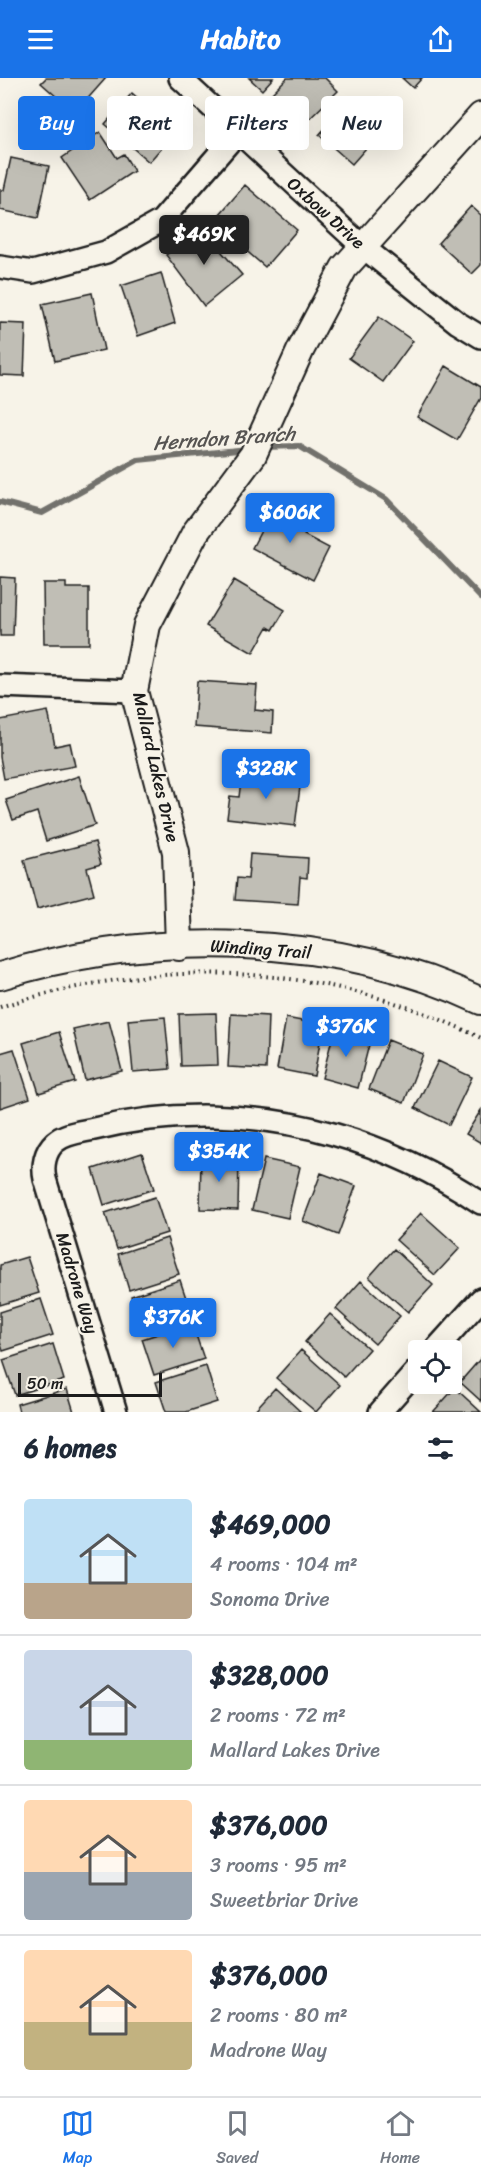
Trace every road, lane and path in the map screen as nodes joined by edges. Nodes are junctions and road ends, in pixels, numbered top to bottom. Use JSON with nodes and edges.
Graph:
{"nodes":[{"id":1,"x":180,"y":78,"type":"edge"},
{"id":2,"x":205,"y":101,"type":"edge"},
{"id":3,"x":481,"y":116,"type":"edge"},
{"id":4,"x":222,"y":150,"type":"edge"},
{"id":5,"x":258,"y":150,"type":"edge"},
{"id":6,"x":363,"y":247,"type":"junction"},
{"id":7,"x":0,"y":267,"type":"edge"},
{"id":8,"x":481,"y":337,"type":"edge"},
{"id":9,"x":0,"y":686,"type":"edge"},
{"id":10,"x":135,"y":691,"type":"junction"},
{"id":11,"x":179,"y":947,"type":"junction"},
{"id":12,"x":0,"y":976,"type":"edge"},
{"id":13,"x":481,"y":1000,"type":"edge"},
{"id":14,"x":0,"y":1007,"type":"edge"},
{"id":15,"x":481,"y":1038,"type":"edge"},
{"id":16,"x":481,"y":1203,"type":"edge"},
{"id":17,"x":481,"y":1299,"type":"edge"},
{"id":18,"x":444,"y":1340,"type":"edge"},
{"id":19,"x":408,"y":1380,"type":"edge"},
{"id":20,"x":116,"y":1412,"type":"edge"},
{"id":21,"x":380,"y":1412,"type":"edge"}],
"edges":[{"from":1,"to":2,"type":"street","name":"Oxbow Drive"},
{"from":3,"to":6,"type":"street","name":"Mallard Lakes Drive"},
{"from":4,"to":7,"type":"street"},
{"from":5,"to":6,"type":"street","name":"Oxbow Drive"},
{"from":6,"to":8,"type":"street","name":"Oxbow Drive"},
{"from":6,"to":10,"type":"street","name":"Mallard Lakes Drive"},
{"from":9,"to":10,"type":"street"},
{"from":10,"to":11,"type":"street","name":"Mallard Lakes Drive"},
{"from":11,"to":12,"type":"street","name":"Winding Trail"},
{"from":11,"to":13,"type":"street","name":"Winding Trail"},
{"from":14,"to":15,"type":"path"},
{"from":16,"to":20,"type":"street","name":"Madrone Way"},
{"from":17,"to":18,"type":"street"},
{"from":19,"to":21,"type":"street"}]}
